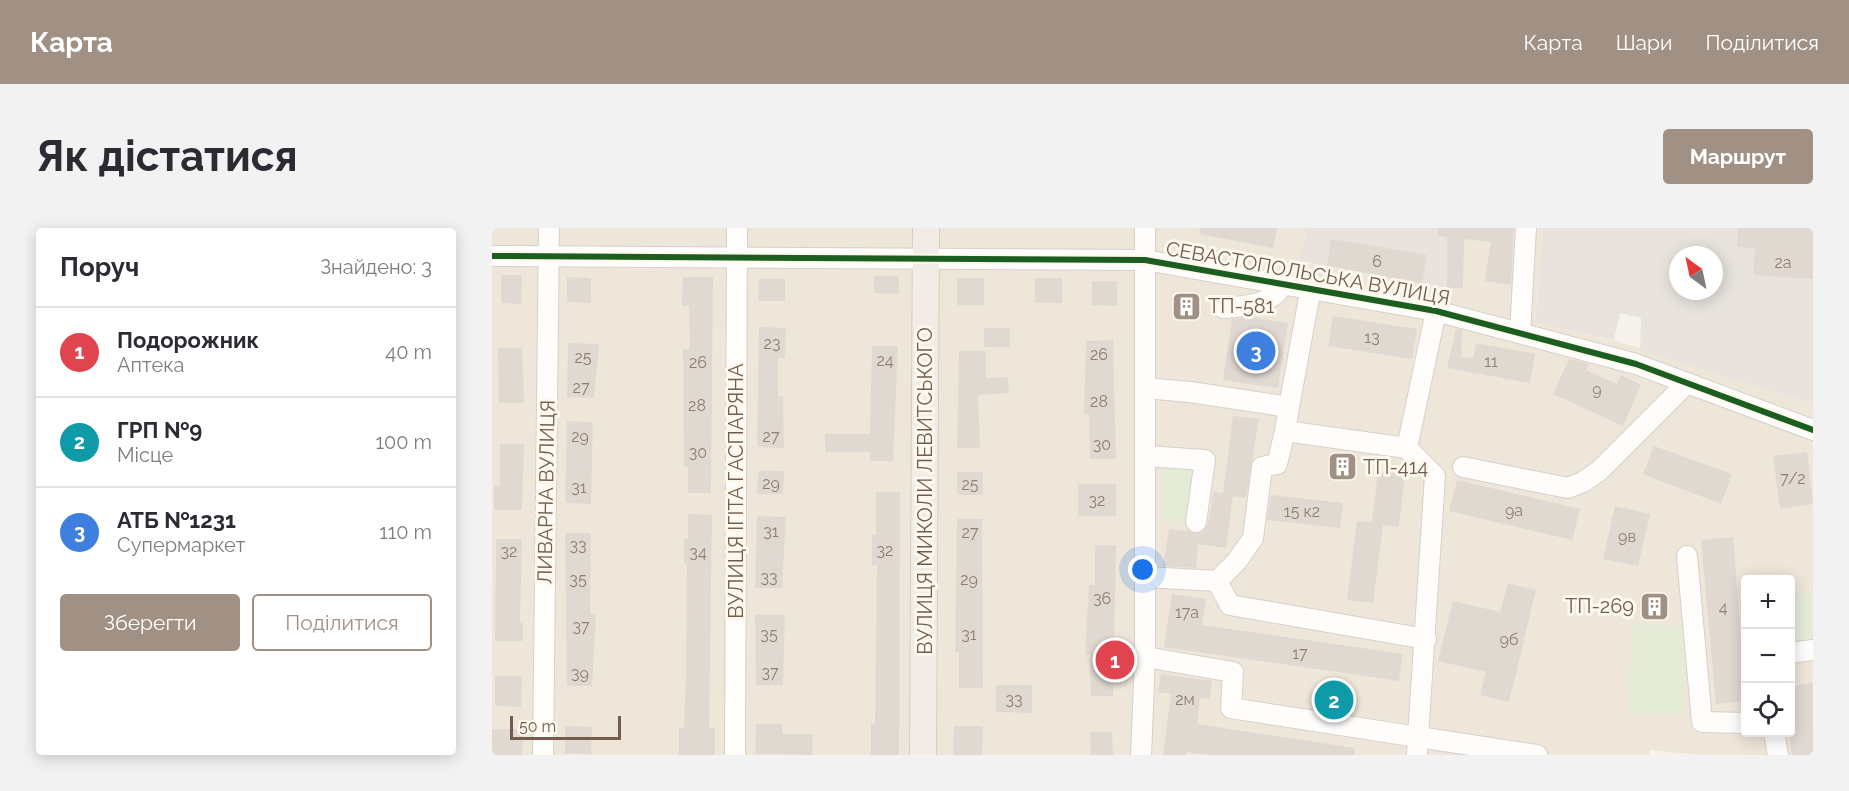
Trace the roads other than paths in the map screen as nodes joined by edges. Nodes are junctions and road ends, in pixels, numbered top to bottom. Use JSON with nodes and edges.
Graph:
{"nodes":[{"id":1,"x":549,"y":228,"type":"edge"},
{"id":2,"x":737,"y":228,"type":"edge"},
{"id":3,"x":926,"y":228,"type":"edge"},
{"id":4,"x":1145,"y":228,"type":"edge"},
{"id":5,"x":1526,"y":228,"type":"edge"},
{"id":6,"x":492,"y":256,"type":"edge"},
{"id":7,"x":549,"y":256,"type":"junction"},
{"id":8,"x":737,"y":257,"type":"junction"},
{"id":9,"x":926,"y":257,"type":"junction"},
{"id":10,"x":1145,"y":260,"type":"junction"},
{"id":11,"x":1284,"y":283,"type":"junction"},
{"id":12,"x":1311,"y":287,"type":"junction"},
{"id":13,"x":1224,"y":308,"type":"dead end"},
{"id":14,"x":1436,"y":311,"type":"junction"},
{"id":15,"x":1520,"y":333,"type":"junction"},
{"id":16,"x":1687,"y":383,"type":"junction"},
{"id":17,"x":1145,"y":388,"type":"junction"},
{"id":18,"x":1289,"y":407,"type":"junction"},
{"id":19,"x":1813,"y":430,"type":"edge"},
{"id":20,"x":1285,"y":431,"type":"junction"},
{"id":21,"x":1407,"y":448,"type":"junction"},
{"id":22,"x":1145,"y":456,"type":"junction"},
{"id":23,"x":1463,"y":467,"type":"dead end"},
{"id":24,"x":1196,"y":522,"type":"dead end"},
{"id":25,"x":1687,"y":556,"type":"dead end"},
{"id":26,"x":1146,"y":577,"type":"junction"},
{"id":27,"x":1217,"y":581,"type":"junction"},
{"id":28,"x":1426,"y":639,"type":"junction"},
{"id":29,"x":1813,"y":650,"type":"edge"},
{"id":30,"x":1795,"y":652,"type":"edge"},
{"id":31,"x":1145,"y":657,"type":"junction"},
{"id":32,"x":1741,"y":723,"type":"edge"},
{"id":33,"x":1775,"y":737,"type":"edge"},
{"id":34,"x":1418,"y":746,"type":"edge"},
{"id":35,"x":543,"y":755,"type":"edge"},
{"id":36,"x":735,"y":755,"type":"edge"},
{"id":37,"x":924,"y":755,"type":"edge"},
{"id":38,"x":1141,"y":755,"type":"edge"},
{"id":39,"x":1537,"y":755,"type":"edge"},
{"id":40,"x":1778,"y":755,"type":"edge"}],
"edges":[{"from":1,"to":7,"type":"street","name":"ЛИВАРНА ВУЛИЦЯ"},
{"from":2,"to":8,"type":"street","name":"ВУЛИЦЯ ІГІТА ГАСПАРЯНА"},
{"from":3,"to":9,"type":"main road","name":"ВУЛИЦЯ МИКОЛИ ЛЕВИТСЬКОГО"},
{"from":4,"to":10,"type":"street"},
{"from":5,"to":15,"type":"street"},
{"from":6,"to":7,"type":"street","name":"СЕВАСТОПОЛЬСЬКА ВУЛИЦЯ"},
{"from":7,"to":8,"type":"street","name":"СЕВАСТОПОЛЬСЬКА ВУЛИЦЯ"},
{"from":7,"to":35,"type":"street","name":"ЛИВАРНА ВУЛИЦЯ"},
{"from":8,"to":9,"type":"street","name":"СЕВАСТОПОЛЬСЬКА ВУЛИЦЯ"},
{"from":8,"to":36,"type":"street","name":"ВУЛИЦЯ ІГІТА ГАСПАРЯНА"},
{"from":9,"to":10,"type":"street","name":"СЕВАСТОПОЛЬСЬКА ВУЛИЦЯ"},
{"from":9,"to":37,"type":"main road","name":"ВУЛИЦЯ МИКОЛИ ЛЕВИТСЬКОГО"},
{"from":10,"to":11,"type":"street","name":"СЕВАСТОПОЛЬСЬКА ВУЛИЦЯ"},
{"from":10,"to":17,"type":"street"},
{"from":11,"to":12,"type":"street","name":"СЕВАСТОПОЛЬСЬКА ВУЛИЦЯ"},
{"from":11,"to":13,"type":"street"},
{"from":12,"to":14,"type":"street","name":"СЕВАСТОПОЛЬСЬКА ВУЛИЦЯ"},
{"from":12,"to":18,"type":"street"},
{"from":14,"to":15,"type":"street","name":"СЕВАСТОПОЛЬСЬКА ВУЛИЦЯ"},
{"from":14,"to":21,"type":"street"},
{"from":15,"to":16,"type":"street","name":"СЕВАСТОПОЛЬСЬКА ВУЛИЦЯ"},
{"from":16,"to":19,"type":"street","name":"СЕВАСТОПОЛЬСЬКА ВУЛИЦЯ"},
{"from":16,"to":23,"type":"street"},
{"from":17,"to":18,"type":"street"},
{"from":17,"to":22,"type":"street"},
{"from":18,"to":20,"type":"street"},
{"from":20,"to":21,"type":"street"},
{"from":20,"to":27,"type":"street"},
{"from":21,"to":28,"type":"street"},
{"from":22,"to":24,"type":"street"},
{"from":22,"to":26,"type":"street"},
{"from":25,"to":32,"type":"street"},
{"from":26,"to":27,"type":"street"},
{"from":26,"to":31,"type":"street"},
{"from":27,"to":28,"type":"street"},
{"from":28,"to":34,"type":"street"},
{"from":29,"to":30,"type":"street"},
{"from":31,"to":34,"type":"street"},
{"from":31,"to":38,"type":"street"},
{"from":33,"to":40,"type":"street"},
{"from":34,"to":39,"type":"street"}]}
